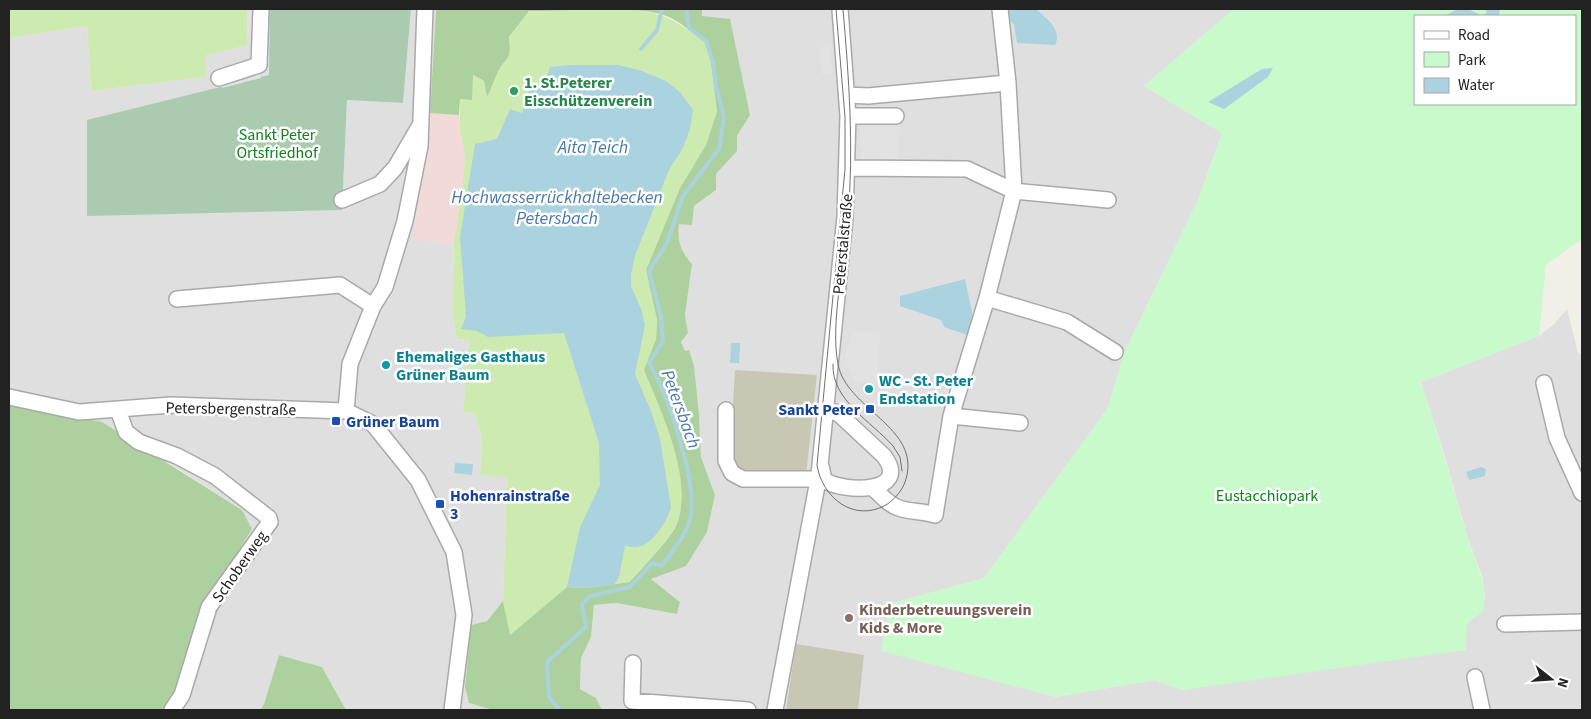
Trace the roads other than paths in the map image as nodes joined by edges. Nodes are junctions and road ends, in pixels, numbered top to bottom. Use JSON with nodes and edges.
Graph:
{"nodes":[{"id":1,"x":262,"y":9,"type":"edge"},
{"id":2,"x":425,"y":9,"type":"edge"},
{"id":3,"x":840,"y":9,"type":"edge"},
{"id":4,"x":1000,"y":9,"type":"edge"},
{"id":5,"x":219,"y":78,"type":"dead end"},
{"id":6,"x":1008,"y":83,"type":"junction"},
{"id":7,"x":847,"y":95,"type":"junction"},
{"id":8,"x":848,"y":116,"type":"junction"},
{"id":9,"x":896,"y":116,"type":"dead end"},
{"id":10,"x":420,"y":125,"type":"junction"},
{"id":11,"x":848,"y":168,"type":"junction"},
{"id":12,"x":1014,"y":191,"type":"junction"},
{"id":13,"x":342,"y":200,"type":"dead end"},
{"id":14,"x":1108,"y":200,"type":"dead end"},
{"id":15,"x":988,"y":298,"type":"junction"},
{"id":16,"x":177,"y":299,"type":"dead end"},
{"id":17,"x":373,"y":306,"type":"junction"},
{"id":18,"x":1115,"y":352,"type":"dead end"},
{"id":19,"x":1544,"y":383,"type":"dead end"},
{"id":20,"x":9,"y":397,"type":"edge"},
{"id":21,"x":826,"y":409,"type":"junction"},
{"id":22,"x":118,"y":410,"type":"junction"},
{"id":23,"x":726,"y":410,"type":"dead end"},
{"id":24,"x":346,"y":411,"type":"junction"},
{"id":25,"x":951,"y":416,"type":"junction"},
{"id":26,"x":1020,"y":423,"type":"dead end"},
{"id":27,"x":821,"y":461,"type":"junction"},
{"id":28,"x":818,"y":479,"type":"junction"},
{"id":29,"x":874,"y":489,"type":"junction"},
{"id":30,"x":1582,"y":493,"type":"edge"},
{"id":31,"x":1582,"y":622,"type":"edge"},
{"id":32,"x":1505,"y":624,"type":"dead end"},
{"id":33,"x":633,"y":663,"type":"dead end"},
{"id":34,"x":1475,"y":677,"type":"dead end"},
{"id":35,"x":172,"y":710,"type":"edge"},
{"id":36,"x":452,"y":710,"type":"edge"},
{"id":37,"x":748,"y":710,"type":"edge"},
{"id":38,"x":775,"y":710,"type":"edge"},
{"id":39,"x":1482,"y":710,"type":"edge"}],
"edges":[{"from":1,"to":5,"type":"street"},
{"from":2,"to":10,"type":"street"},
{"from":3,"to":7,"type":"street","name":"Peterstalstraße"},
{"from":4,"to":6,"type":"street"},
{"from":6,"to":7,"type":"street"},
{"from":6,"to":12,"type":"street"},
{"from":7,"to":8,"type":"street","name":"Peterstalstraße"},
{"from":8,"to":9,"type":"street"},
{"from":8,"to":11,"type":"street","name":"Peterstalstraße"},
{"from":10,"to":13,"type":"street"},
{"from":10,"to":17,"type":"street"},
{"from":11,"to":12,"type":"street"},
{"from":11,"to":21,"type":"street","name":"Peterstalstraße"},
{"from":12,"to":14,"type":"street"},
{"from":12,"to":15,"type":"street"},
{"from":15,"to":18,"type":"street"},
{"from":15,"to":25,"type":"street"},
{"from":16,"to":17,"type":"street"},
{"from":17,"to":24,"type":"street"},
{"from":19,"to":30,"type":"street"},
{"from":20,"to":22,"type":"street","name":"Petersbergenstraße"},
{"from":21,"to":27,"type":"street","name":"Peterstalstraße"},
{"from":21,"to":29,"type":"street"},
{"from":22,"to":24,"type":"street","name":"Petersbergenstraße"},
{"from":22,"to":35,"type":"street","name":"Schoberweg"},
{"from":23,"to":28,"type":"street"},
{"from":24,"to":36,"type":"street"},
{"from":25,"to":26,"type":"street"},
{"from":25,"to":29,"type":"street"},
{"from":27,"to":28,"type":"street","name":"Peterstalstraße"},
{"from":27,"to":29,"type":"street"},
{"from":28,"to":38,"type":"street","name":"Peterstalstraße"},
{"from":31,"to":32,"type":"street"},
{"from":33,"to":37,"type":"street"},
{"from":34,"to":39,"type":"street"}]}
